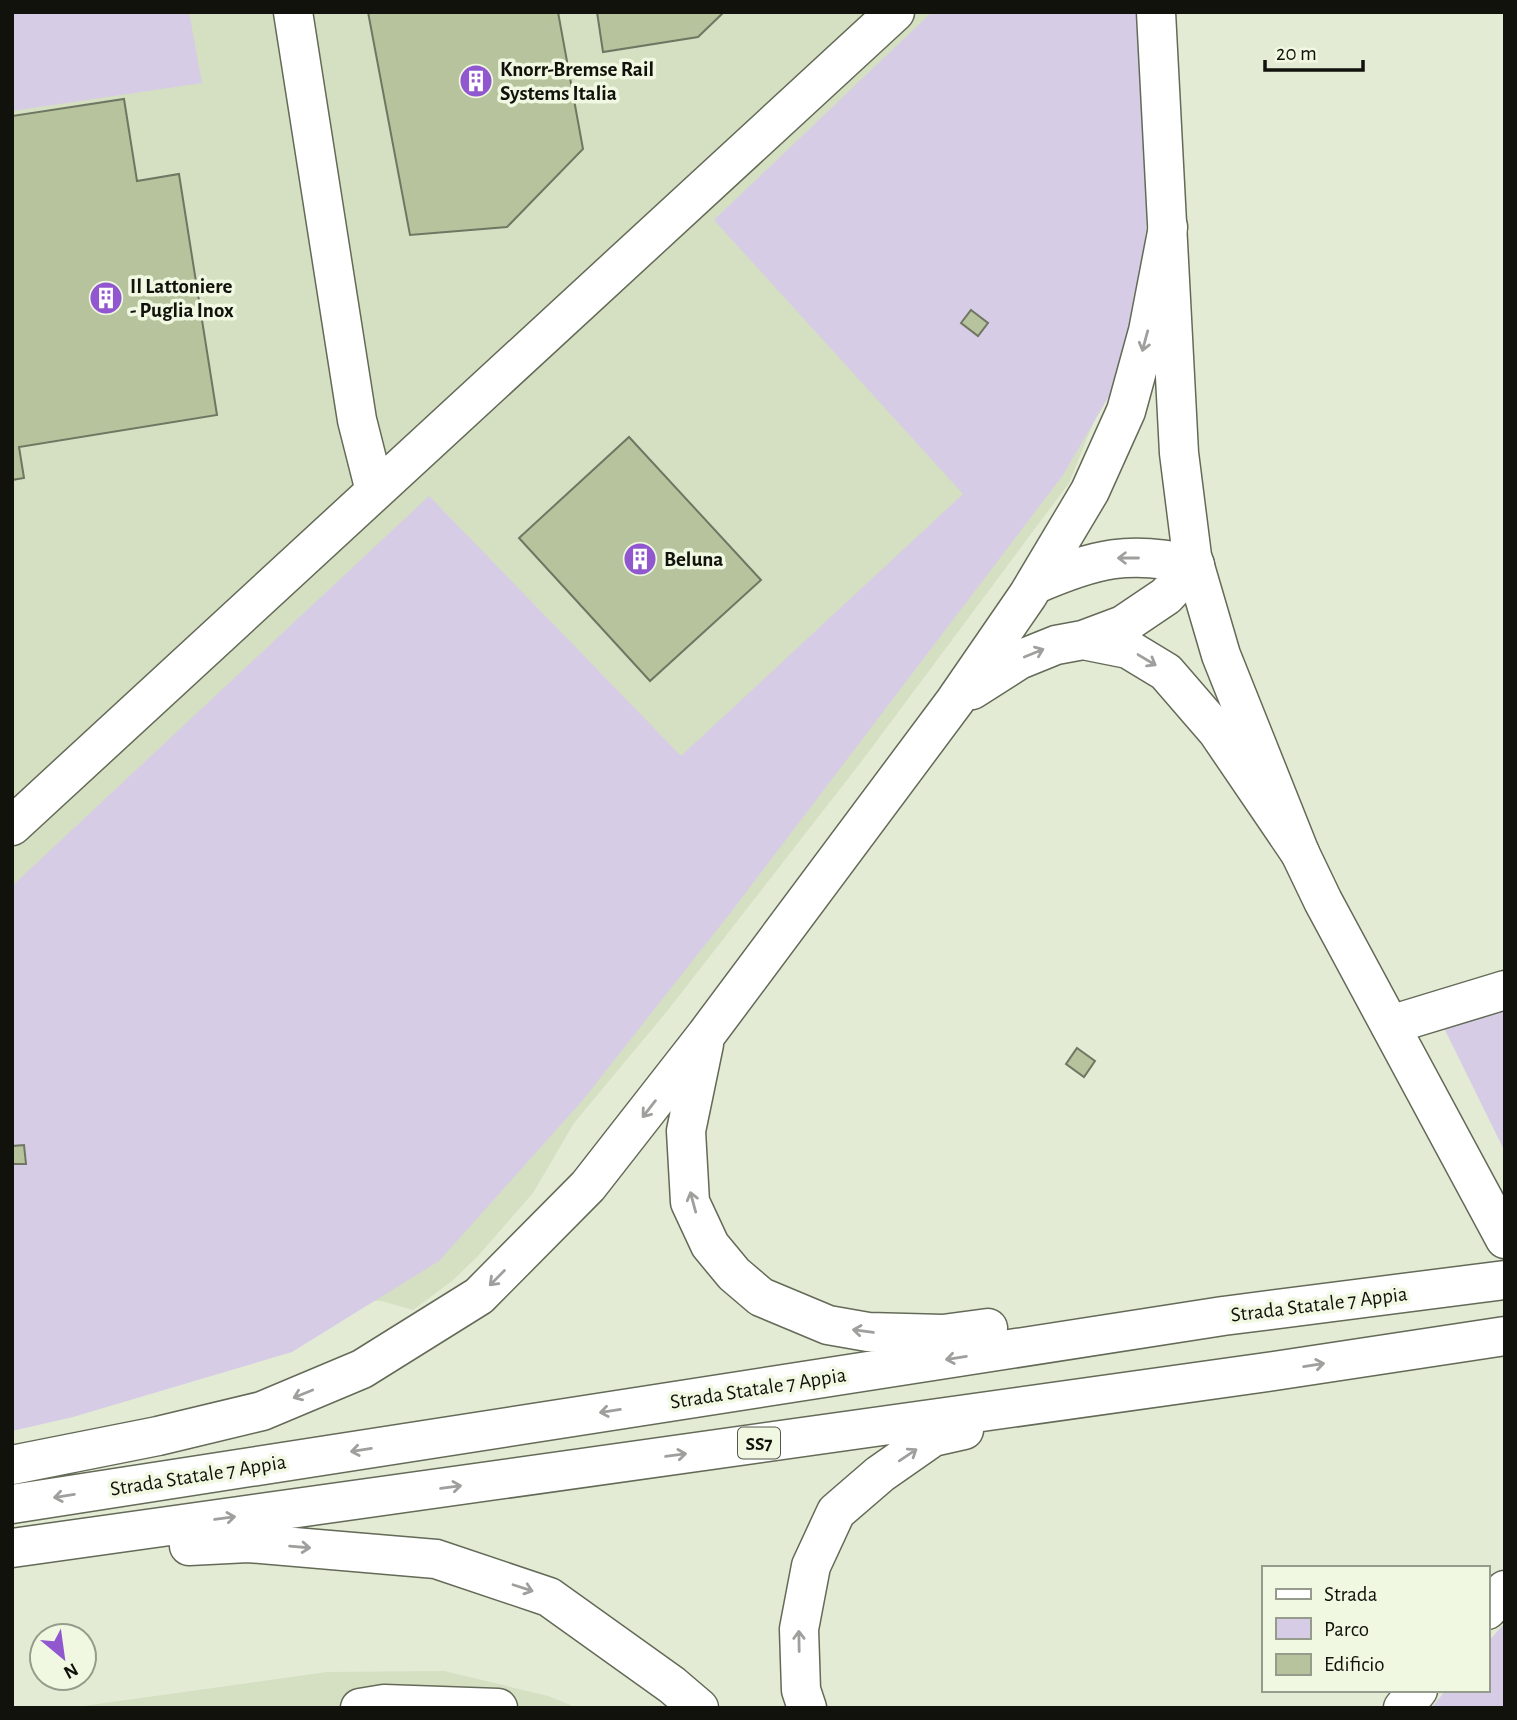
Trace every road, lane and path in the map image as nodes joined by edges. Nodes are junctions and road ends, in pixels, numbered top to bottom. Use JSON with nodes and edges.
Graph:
{"nodes":[{"id":1,"x":293,"y":12,"type":"edge"},
{"id":2,"x":895,"y":12,"type":"edge"},
{"id":3,"x":1156,"y":12,"type":"edge"},
{"id":4,"x":1168,"y":227,"type":"junction"},
{"id":5,"x":376,"y":491,"type":"junction"},
{"id":6,"x":1195,"y":565,"type":"junction"},
{"id":7,"x":1034,"y":585,"type":"junction"},
{"id":8,"x":1083,"y":640,"type":"junction"},
{"id":9,"x":955,"y":701,"type":"junction"},
{"id":10,"x":12,"y":826,"type":"edge"},
{"id":11,"x":1300,"y":853,"type":"junction"},
{"id":12,"x":1505,"y":990,"type":"edge"},
{"id":13,"x":1390,"y":1025,"type":"junction"},
{"id":14,"x":706,"y":1035,"type":"junction"},
{"id":15,"x":1505,"y":1239,"type":"edge"},
{"id":16,"x":1495,"y":1282,"type":"edge"},
{"id":17,"x":1223,"y":1316,"type":"junction"},
{"id":18,"x":1505,"y":1336,"type":"edge"},
{"id":19,"x":1274,"y":1371,"type":"junction"},
{"id":20,"x":12,"y":1465,"type":"edge"},
{"id":21,"x":12,"y":1504,"type":"edge"},
{"id":22,"x":12,"y":1548,"type":"edge"},
{"id":23,"x":12,"y":1556,"type":"edge"},
{"id":24,"x":1505,"y":1590,"type":"edge"},
{"id":25,"x":1489,"y":1608,"type":"edge"},
{"id":26,"x":1416,"y":1692,"type":"edge"},
{"id":27,"x":360,"y":1708,"type":"edge"},
{"id":28,"x":498,"y":1708,"type":"edge"},
{"id":29,"x":698,"y":1708,"type":"edge"},
{"id":30,"x":807,"y":1708,"type":"edge"},
{"id":31,"x":1403,"y":1708,"type":"edge"}],
"edges":[{"from":1,"to":5,"type":"main road"},
{"from":2,"to":5,"type":"main road"},
{"from":3,"to":4,"type":"main road"},
{"from":4,"to":6,"type":"main road"},
{"from":4,"to":7,"type":"main road","one_way":true},
{"from":5,"to":10,"type":"main road"},
{"from":6,"to":7,"type":"main road","one_way":true},
{"from":6,"to":8,"type":"main road"},
{"from":6,"to":11,"type":"main road"},
{"from":7,"to":9,"type":"main road"},
{"from":9,"to":8,"type":"main road","one_way":true},
{"from":8,"to":11,"type":"main road","one_way":true},
{"from":9,"to":14,"type":"main road"},
{"from":11,"to":13,"type":"main road"},
{"from":12,"to":13,"type":"main road"},
{"from":13,"to":15,"type":"main road"},
{"from":17,"to":14,"type":"main road","one_way":true},
{"from":14,"to":20,"type":"main road","one_way":true},
{"from":16,"to":17,"type":"main road","name":"Strada Statale 7 Appia"},
{"from":17,"to":21,"type":"main road","name":"Strada Statale 7 Appia","one_way":true},
{"from":19,"to":18,"type":"main road","number":"SS7","one_way":true},
{"from":22,"to":19,"type":"main road","number":"SS7","one_way":true},
{"from":30,"to":19,"type":"main road","one_way":true},
{"from":23,"to":29,"type":"main road","one_way":true},
{"from":24,"to":25,"type":"main road"},
{"from":26,"to":31,"type":"main road"},
{"from":27,"to":28,"type":"main road"}]}
